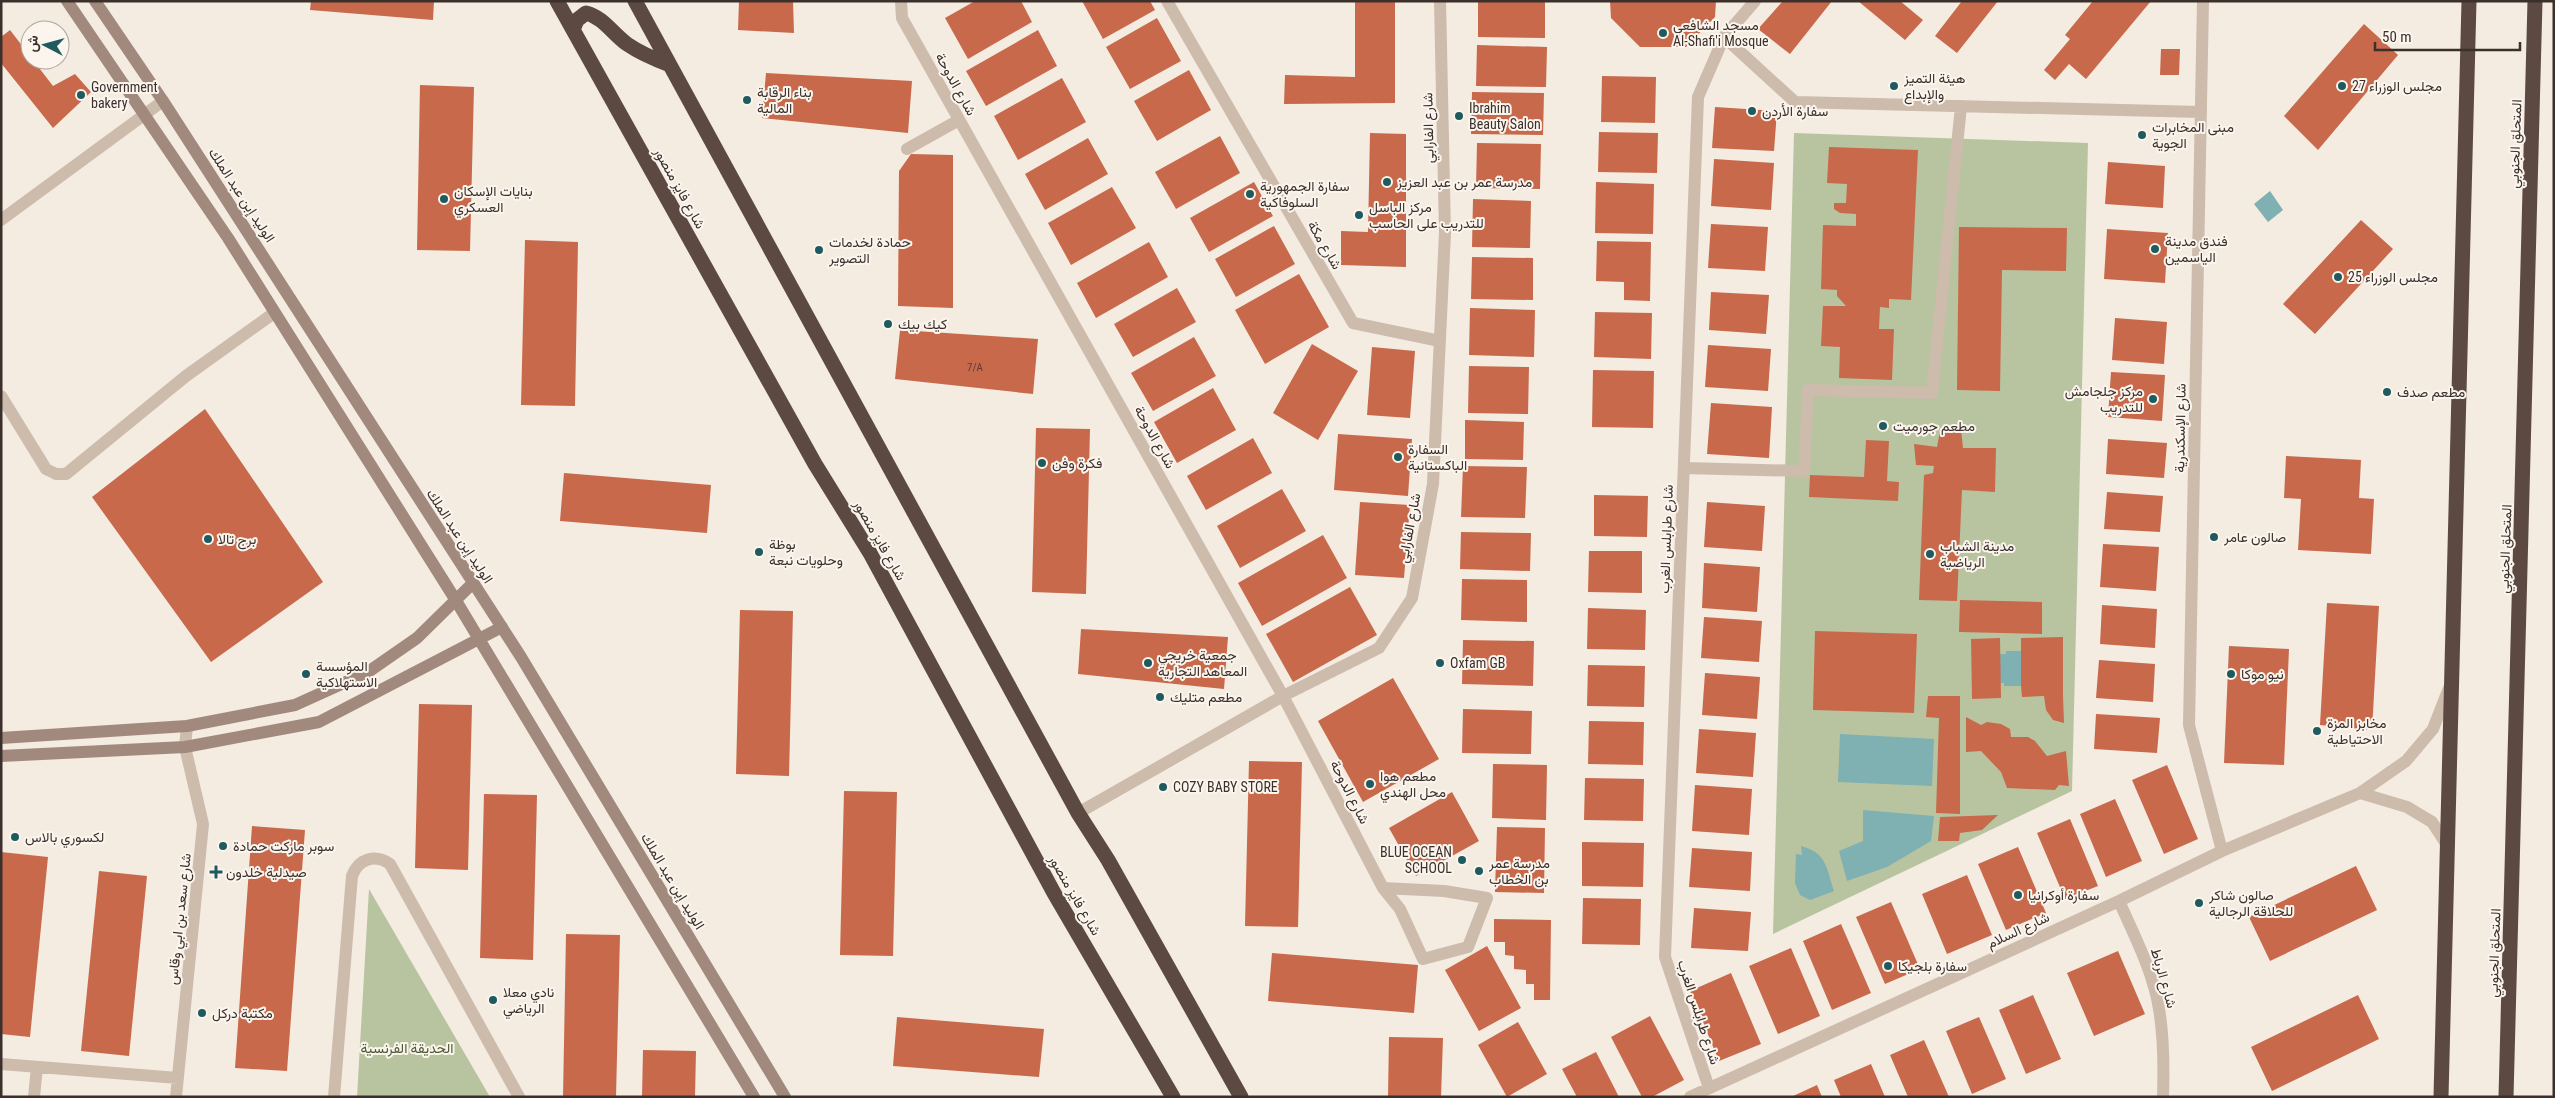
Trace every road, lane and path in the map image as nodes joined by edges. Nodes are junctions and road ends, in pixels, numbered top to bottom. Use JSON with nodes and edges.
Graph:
{"nodes":[{"id":1,"x":67,"y":1,"type":"edge"},
{"id":2,"x":95,"y":1,"type":"edge"},
{"id":3,"x":557,"y":1,"type":"edge"},
{"id":4,"x":635,"y":1,"type":"edge"},
{"id":5,"x":901,"y":1,"type":"edge"},
{"id":6,"x":1167,"y":1,"type":"edge"},
{"id":7,"x":1440,"y":1,"type":"edge"},
{"id":8,"x":1754,"y":1,"type":"edge"},
{"id":9,"x":2203,"y":1,"type":"edge"},
{"id":10,"x":2535,"y":1,"type":"edge"},
{"id":11,"x":2469,"y":3,"type":"edge"},
{"id":12,"x":573,"y":30,"type":"junction"},
{"id":13,"x":1724,"y":37,"type":"junction"},
{"id":14,"x":670,"y":65,"type":"junction"},
{"id":15,"x":163,"y":101,"type":"junction"},
{"id":16,"x":1961,"y":106,"type":"junction"},
{"id":17,"x":2201,"y":112,"type":"junction"},
{"id":18,"x":145,"y":116,"type":"junction"},
{"id":19,"x":959,"y":120,"type":"junction"},
{"id":20,"x":907,"y":149,"type":"dead end"},
{"id":21,"x":1,"y":220,"type":"edge"},
{"id":22,"x":274,"y":313,"type":"junction"},
{"id":23,"x":1440,"y":341,"type":"junction"},
{"id":24,"x":1,"y":396,"type":"edge"},
{"id":25,"x":1684,"y":468,"type":"junction"},
{"id":26,"x":473,"y":584,"type":"junction"},
{"id":27,"x":455,"y":599,"type":"junction"},
{"id":28,"x":502,"y":627,"type":"junction"},
{"id":29,"x":479,"y":640,"type":"junction"},
{"id":30,"x":2451,"y":684,"type":"junction"},
{"id":31,"x":1284,"y":696,"type":"junction"},
{"id":32,"x":187,"y":726,"type":"junction"},
{"id":33,"x":1,"y":738,"type":"edge"},
{"id":34,"x":184,"y":747,"type":"junction"},
{"id":35,"x":1,"y":756,"type":"edge"},
{"id":36,"x":2360,"y":794,"type":"junction"},
{"id":37,"x":1078,"y":813,"type":"junction"},
{"id":38,"x":2447,"y":844,"type":"junction"},
{"id":39,"x":2222,"y":851,"type":"junction"},
{"id":40,"x":1383,"y":888,"type":"junction"},
{"id":41,"x":2119,"y":901,"type":"junction"},
{"id":42,"x":1,"y":1064,"type":"edge"},
{"id":43,"x":37,"y":1067,"type":"junction"},
{"id":44,"x":178,"y":1078,"type":"junction"},
{"id":45,"x":1709,"y":1088,"type":"junction"},
{"id":46,"x":34,"y":1097,"type":"edge"},
{"id":47,"x":176,"y":1097,"type":"edge"},
{"id":48,"x":334,"y":1097,"type":"edge"},
{"id":49,"x":519,"y":1097,"type":"edge"},
{"id":50,"x":754,"y":1097,"type":"edge"},
{"id":51,"x":785,"y":1097,"type":"edge"},
{"id":52,"x":1173,"y":1097,"type":"edge"},
{"id":53,"x":1242,"y":1097,"type":"edge"},
{"id":54,"x":1690,"y":1097,"type":"edge"},
{"id":55,"x":2163,"y":1097,"type":"edge"},
{"id":56,"x":2441,"y":1097,"type":"edge"},
{"id":57,"x":2506,"y":1097,"type":"edge"}],
"edges":[{"from":1,"to":18,"type":"main road"},
{"from":2,"to":15,"type":"main road","name":"الوليد إبن عبد الملك"},
{"from":3,"to":12,"type":"highway","name":"شارع فايز منصور"},
{"from":4,"to":14,"type":"highway"},
{"from":5,"to":19,"type":"street","name":"شارع الدوحة"},
{"from":6,"to":23,"type":"street","name":"شارع مكة"},
{"from":7,"to":23,"type":"street","name":"شارع الفارابي"},
{"from":8,"to":13,"type":"street","name":"شارع طرابلس الغرب"},
{"from":9,"to":17,"type":"street","name":"شارع الإسكندرية"},
{"from":10,"to":57,"type":"highway","name":"المتحلق الجنوبي"},
{"from":11,"to":30,"type":"highway"},
{"from":12,"to":14,"type":"highway"},
{"from":12,"to":52,"type":"highway","name":"شارع فايز منصور"},
{"from":13,"to":16,"type":"street"},
{"from":13,"to":25,"type":"street","name":"شارع طرابلس الغرب"},
{"from":14,"to":37,"type":"highway"},
{"from":15,"to":18,"type":"street"},
{"from":15,"to":26,"type":"main road","name":"الوليد إبن عبد الملك"},
{"from":16,"to":17,"type":"street"},
{"from":16,"to":25,"type":"street"},
{"from":17,"to":39,"type":"street","name":"شارع الإسكندرية"},
{"from":18,"to":21,"type":"street"},
{"from":18,"to":22,"type":"main road"},
{"from":19,"to":20,"type":"street"},
{"from":19,"to":31,"type":"street","name":"شارع الدوحة"},
{"from":22,"to":24,"type":"street"},
{"from":22,"to":27,"type":"main road"},
{"from":23,"to":31,"type":"street","name":"شارع الفارابي"},
{"from":25,"to":45,"type":"street","name":"شارع طرابلس الغرب"},
{"from":26,"to":27,"type":"main road"},
{"from":26,"to":28,"type":"main road","name":"الوليد إبن عبد الملك"},
{"from":27,"to":29,"type":"main road"},
{"from":27,"to":32,"type":"main road"},
{"from":28,"to":29,"type":"main road"},
{"from":28,"to":51,"type":"main road","name":"الوليد إبن عبد الملك"},
{"from":29,"to":34,"type":"main road"},
{"from":29,"to":50,"type":"main road"},
{"from":30,"to":36,"type":"street","name":"شارع السلام"},
{"from":30,"to":38,"type":"highway"},
{"from":31,"to":37,"type":"street","name":"شارع الفارابي"},
{"from":31,"to":40,"type":"street","name":"شارع الدوحة"},
{"from":32,"to":33,"type":"main road"},
{"from":32,"to":34,"type":"street","name":"شارع سعد بن ابي وقاس"},
{"from":34,"to":35,"type":"main road"},
{"from":34,"to":44,"type":"street","name":"شارع سعد بن ابي وقاس"},
{"from":36,"to":38,"type":"street"},
{"from":36,"to":39,"type":"street","name":"شارع السلام"},
{"from":37,"to":53,"type":"highway"},
{"from":38,"to":56,"type":"highway"},
{"from":39,"to":41,"type":"street","name":"شارع السلام"},
{"from":40,"to":40,"type":"street","name":"شارع الدوحة"},
{"from":41,"to":45,"type":"street","name":"شارع السلام"},
{"from":41,"to":55,"type":"street","name":"شارع الرباط"},
{"from":42,"to":43,"type":"street"},
{"from":43,"to":44,"type":"street"},
{"from":43,"to":46,"type":"street"},
{"from":44,"to":47,"type":"street","name":"شارع سعد بن ابي وقاس"},
{"from":45,"to":54,"type":"street","name":"شارع السلام"},
{"from":48,"to":49,"type":"street"}]}
